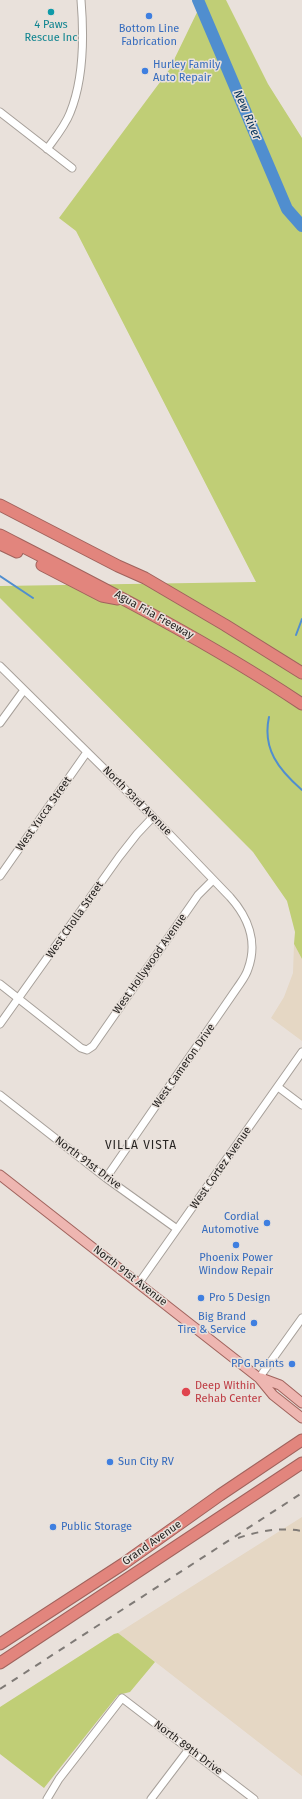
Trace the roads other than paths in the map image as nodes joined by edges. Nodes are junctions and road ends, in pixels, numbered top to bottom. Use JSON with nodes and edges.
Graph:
{"nodes":[{"id":1,"x":81,"y":0,"type":"edge"},
{"id":2,"x":0,"y":112,"type":"edge"},
{"id":3,"x":47,"y":149,"type":"junction"},
{"id":4,"x":72,"y":168,"type":"dead end"},
{"id":5,"x":0,"y":498,"type":"edge"},
{"id":6,"x":0,"y":505,"type":"edge"},
{"id":7,"x":0,"y":535,"type":"edge"},
{"id":8,"x":0,"y":544,"type":"edge"},
{"id":9,"x":145,"y":578,"type":"junction"},
{"id":10,"x":132,"y":602,"type":"junction"},
{"id":11,"x":0,"y":666,"type":"edge"},
{"id":12,"x":302,"y":673,"type":"edge"},
{"id":13,"x":24,"y":690,"type":"junction"},
{"id":14,"x":302,"y":704,"type":"edge"},
{"id":15,"x":0,"y":723,"type":"edge"},
{"id":16,"x":87,"y":752,"type":"junction"},
{"id":17,"x":153,"y":818,"type":"junction"},
{"id":18,"x":0,"y":876,"type":"edge"},
{"id":19,"x":213,"y":880,"type":"junction"},
{"id":20,"x":252,"y":950,"type":"joint"},
{"id":21,"x":0,"y":984,"type":"edge"},
{"id":22,"x":19,"y":999,"type":"junction"},
{"id":23,"x":0,"y":1024,"type":"edge"},
{"id":24,"x":302,"y":1052,"type":"edge"},
{"id":25,"x":278,"y":1087,"type":"junction"},
{"id":26,"x":0,"y":1095,"type":"edge"},
{"id":27,"x":302,"y":1105,"type":"edge"},
{"id":28,"x":0,"y":1176,"type":"edge"},
{"id":29,"x":106,"y":1178,"type":"junction"},
{"id":30,"x":177,"y":1229,"type":"junction"},
{"id":31,"x":139,"y":1283,"type":"junction"},
{"id":32,"x":302,"y":1318,"type":"edge"},
{"id":33,"x":259,"y":1378,"type":"junction"},
{"id":34,"x":302,"y":1403,"type":"edge"},
{"id":35,"x":302,"y":1418,"type":"edge"},
{"id":36,"x":302,"y":1440,"type":"edge"},
{"id":37,"x":302,"y":1463,"type":"edge"},
{"id":38,"x":90,"y":1586,"type":"junction"},
{"id":39,"x":99,"y":1598,"type":"junction"},
{"id":40,"x":0,"y":1644,"type":"edge"},
{"id":41,"x":0,"y":1663,"type":"edge"},
{"id":42,"x":189,"y":1749,"type":"junction"},
{"id":43,"x":47,"y":1799,"type":"edge"},
{"id":44,"x":151,"y":1799,"type":"edge"},
{"id":45,"x":254,"y":1799,"type":"edge"}],
"edges":[{"from":1,"to":3,"type":"street"},
{"from":2,"to":3,"type":"street"},
{"from":3,"to":4,"type":"street"},
{"from":5,"to":9,"type":"highway"},
{"from":6,"to":9,"type":"highway"},
{"from":7,"to":10,"type":"highway","name":"Agua Fria Freeway"},
{"from":8,"to":10,"type":"highway"},
{"from":9,"to":12,"type":"highway"},
{"from":10,"to":14,"type":"highway","name":"Agua Fria Freeway"},
{"from":11,"to":13,"type":"street","name":"North 93rd Avenue"},
{"from":13,"to":15,"type":"street"},
{"from":13,"to":16,"type":"street","name":"North 93rd Avenue"},
{"from":16,"to":17,"type":"street","name":"North 93rd Avenue"},
{"from":16,"to":18,"type":"street","name":"West Yucca Street"},
{"from":17,"to":19,"type":"street","name":"North 93rd Avenue"},
{"from":17,"to":22,"type":"street","name":"West Cholla Street"},
{"from":19,"to":20,"type":"street","name":"North 93rd Avenue"},
{"from":19,"to":22,"type":"street","name":"West Hollywood Avenue"},
{"from":20,"to":29,"type":"street","name":"West Cameron Drive"},
{"from":21,"to":22,"type":"street"},
{"from":22,"to":23,"type":"street","name":"West Cholla Street"},
{"from":24,"to":25,"type":"street","name":"West Cortez Avenue"},
{"from":25,"to":27,"type":"street"},
{"from":25,"to":30,"type":"street","name":"West Cortez Avenue"},
{"from":26,"to":29,"type":"street","name":"North 91st Drive"},
{"from":28,"to":31,"type":"main road","name":"North 91st Avenue"},
{"from":29,"to":30,"type":"street","name":"North 91st Drive"},
{"from":30,"to":31,"type":"street","name":"West Cortez Avenue"},
{"from":31,"to":33,"type":"main road","name":"North 91st Avenue"},
{"from":32,"to":33,"type":"street"},
{"from":33,"to":34,"type":"main road","name":"North 91st Avenue"},
{"from":33,"to":35,"type":"main road","name":"North 91st Avenue"},
{"from":36,"to":38,"type":"highway","name":"Grand Avenue"},
{"from":37,"to":39,"type":"highway","name":"Grand Avenue"},
{"from":38,"to":39,"type":"highway"},
{"from":38,"to":40,"type":"highway","name":"Grand Avenue"},
{"from":39,"to":41,"type":"highway","name":"Grand Avenue"},
{"from":42,"to":43,"type":"street","name":"North 89th Drive"},
{"from":42,"to":44,"type":"street"},
{"from":42,"to":45,"type":"street","name":"North 89th Drive"}]}
